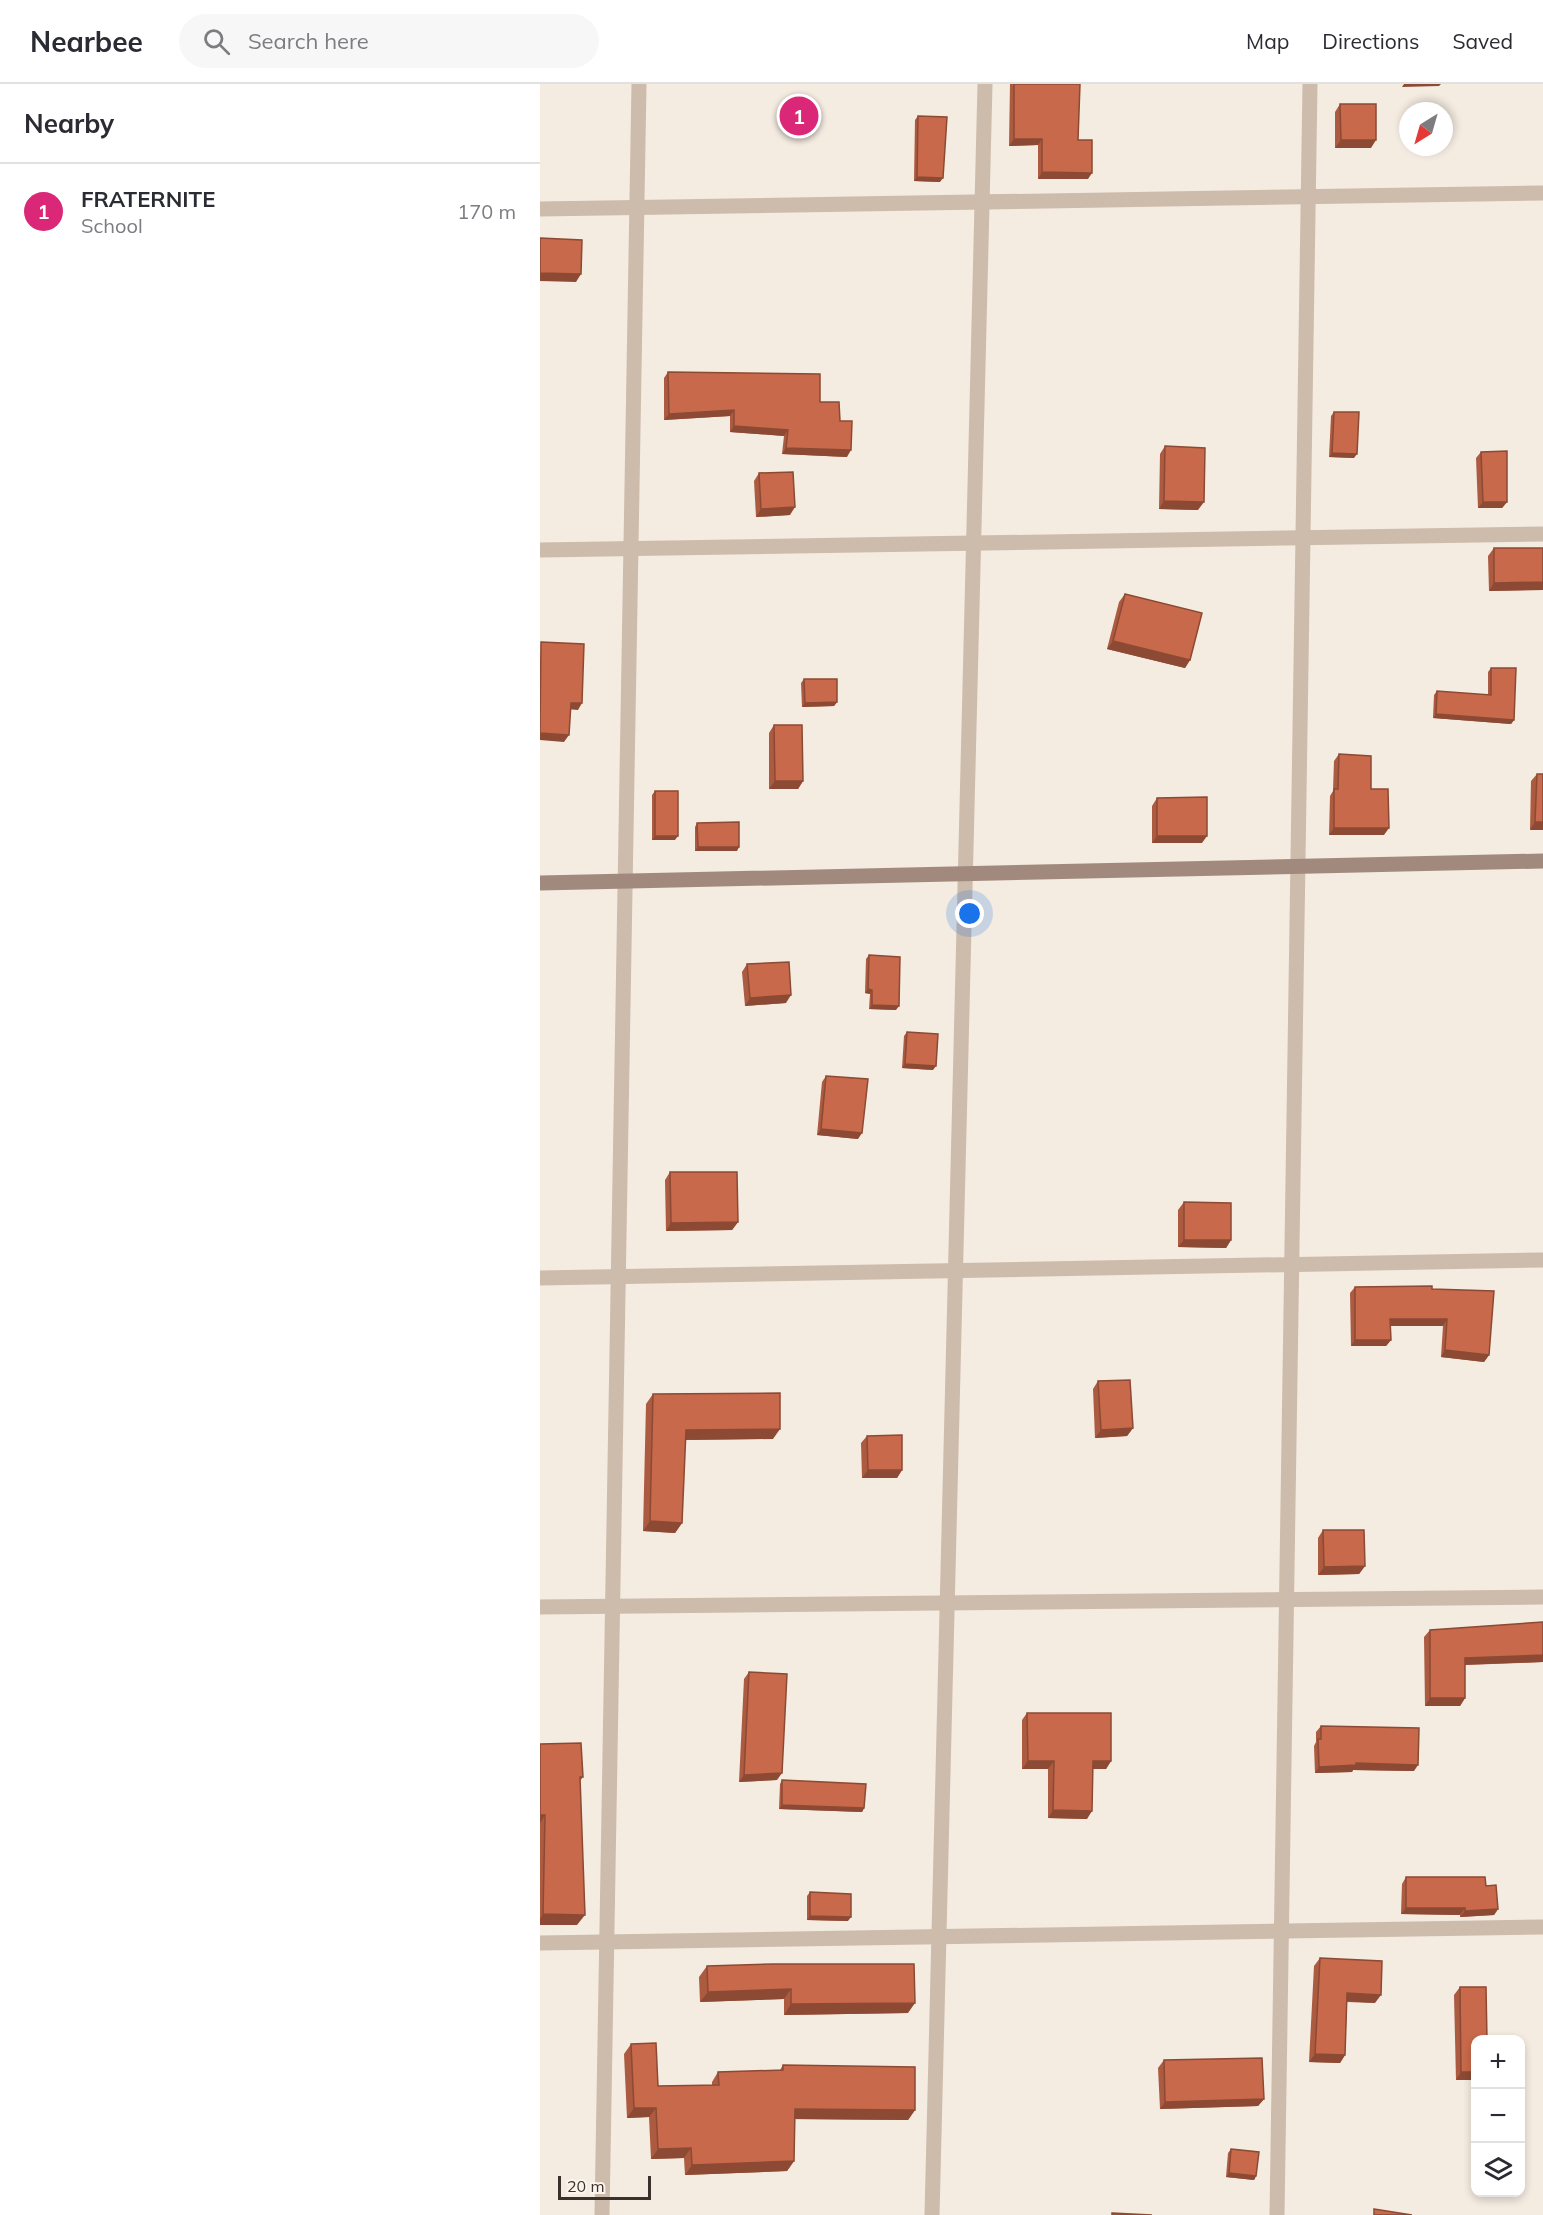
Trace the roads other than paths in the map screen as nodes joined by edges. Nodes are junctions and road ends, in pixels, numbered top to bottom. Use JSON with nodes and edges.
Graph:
{"nodes":[{"id":1,"x":639,"y":84,"type":"edge"},
{"id":2,"x":985,"y":84,"type":"edge"},
{"id":3,"x":1310,"y":84,"type":"edge"},
{"id":4,"x":1543,"y":193,"type":"edge"},
{"id":5,"x":1308,"y":197,"type":"junction"},
{"id":6,"x":982,"y":202,"type":"junction"},
{"id":7,"x":637,"y":208,"type":"junction"},
{"id":8,"x":540,"y":209,"type":"edge"},
{"id":9,"x":1543,"y":534,"type":"edge"},
{"id":10,"x":1303,"y":538,"type":"junction"},
{"id":11,"x":974,"y":543,"type":"junction"},
{"id":12,"x":631,"y":548,"type":"junction"},
{"id":13,"x":540,"y":550,"type":"edge"},
{"id":14,"x":1543,"y":861,"type":"edge"},
{"id":15,"x":1298,"y":866,"type":"junction"},
{"id":16,"x":965,"y":873,"type":"junction"},
{"id":17,"x":625,"y":881,"type":"junction"},
{"id":18,"x":540,"y":883,"type":"edge"},
{"id":19,"x":1543,"y":1260,"type":"edge"},
{"id":20,"x":1292,"y":1265,"type":"junction"},
{"id":21,"x":956,"y":1271,"type":"junction"},
{"id":22,"x":618,"y":1277,"type":"junction"},
{"id":23,"x":540,"y":1278,"type":"edge"},
{"id":24,"x":1543,"y":1596,"type":"edge"},
{"id":25,"x":1286,"y":1599,"type":"junction"},
{"id":26,"x":947,"y":1603,"type":"junction"},
{"id":27,"x":612,"y":1606,"type":"junction"},
{"id":28,"x":540,"y":1607,"type":"edge"},
{"id":29,"x":1543,"y":1927,"type":"edge"},
{"id":30,"x":1281,"y":1931,"type":"junction"},
{"id":31,"x":939,"y":1936,"type":"junction"},
{"id":32,"x":607,"y":1941,"type":"junction"},
{"id":33,"x":540,"y":1942,"type":"edge"},
{"id":34,"x":602,"y":2215,"type":"edge"},
{"id":35,"x":932,"y":2215,"type":"edge"},
{"id":36,"x":1277,"y":2215,"type":"edge"}],
"edges":[{"from":1,"to":7,"type":"street"},
{"from":2,"to":6,"type":"street"},
{"from":3,"to":5,"type":"street"},
{"from":4,"to":5,"type":"street"},
{"from":5,"to":6,"type":"street"},
{"from":5,"to":10,"type":"street"},
{"from":6,"to":7,"type":"street"},
{"from":6,"to":11,"type":"street"},
{"from":7,"to":8,"type":"street"},
{"from":7,"to":12,"type":"street"},
{"from":9,"to":10,"type":"street"},
{"from":10,"to":11,"type":"street"},
{"from":10,"to":15,"type":"street"},
{"from":11,"to":12,"type":"street"},
{"from":11,"to":16,"type":"street"},
{"from":12,"to":13,"type":"street"},
{"from":12,"to":17,"type":"street"},
{"from":14,"to":15,"type":"main road"},
{"from":15,"to":16,"type":"main road"},
{"from":15,"to":20,"type":"street"},
{"from":16,"to":17,"type":"main road"},
{"from":16,"to":21,"type":"street"},
{"from":17,"to":18,"type":"main road"},
{"from":17,"to":22,"type":"street"},
{"from":19,"to":20,"type":"street"},
{"from":20,"to":21,"type":"street"},
{"from":20,"to":25,"type":"street"},
{"from":21,"to":22,"type":"street"},
{"from":21,"to":26,"type":"street"},
{"from":22,"to":23,"type":"street"},
{"from":22,"to":27,"type":"street"},
{"from":24,"to":25,"type":"street"},
{"from":25,"to":26,"type":"street"},
{"from":25,"to":30,"type":"street"},
{"from":26,"to":27,"type":"street"},
{"from":26,"to":31,"type":"street"},
{"from":27,"to":28,"type":"street"},
{"from":27,"to":32,"type":"street"},
{"from":29,"to":30,"type":"street"},
{"from":30,"to":31,"type":"street"},
{"from":30,"to":36,"type":"street"},
{"from":31,"to":32,"type":"street"},
{"from":31,"to":35,"type":"street"},
{"from":32,"to":33,"type":"street"},
{"from":32,"to":34,"type":"street"}]}
